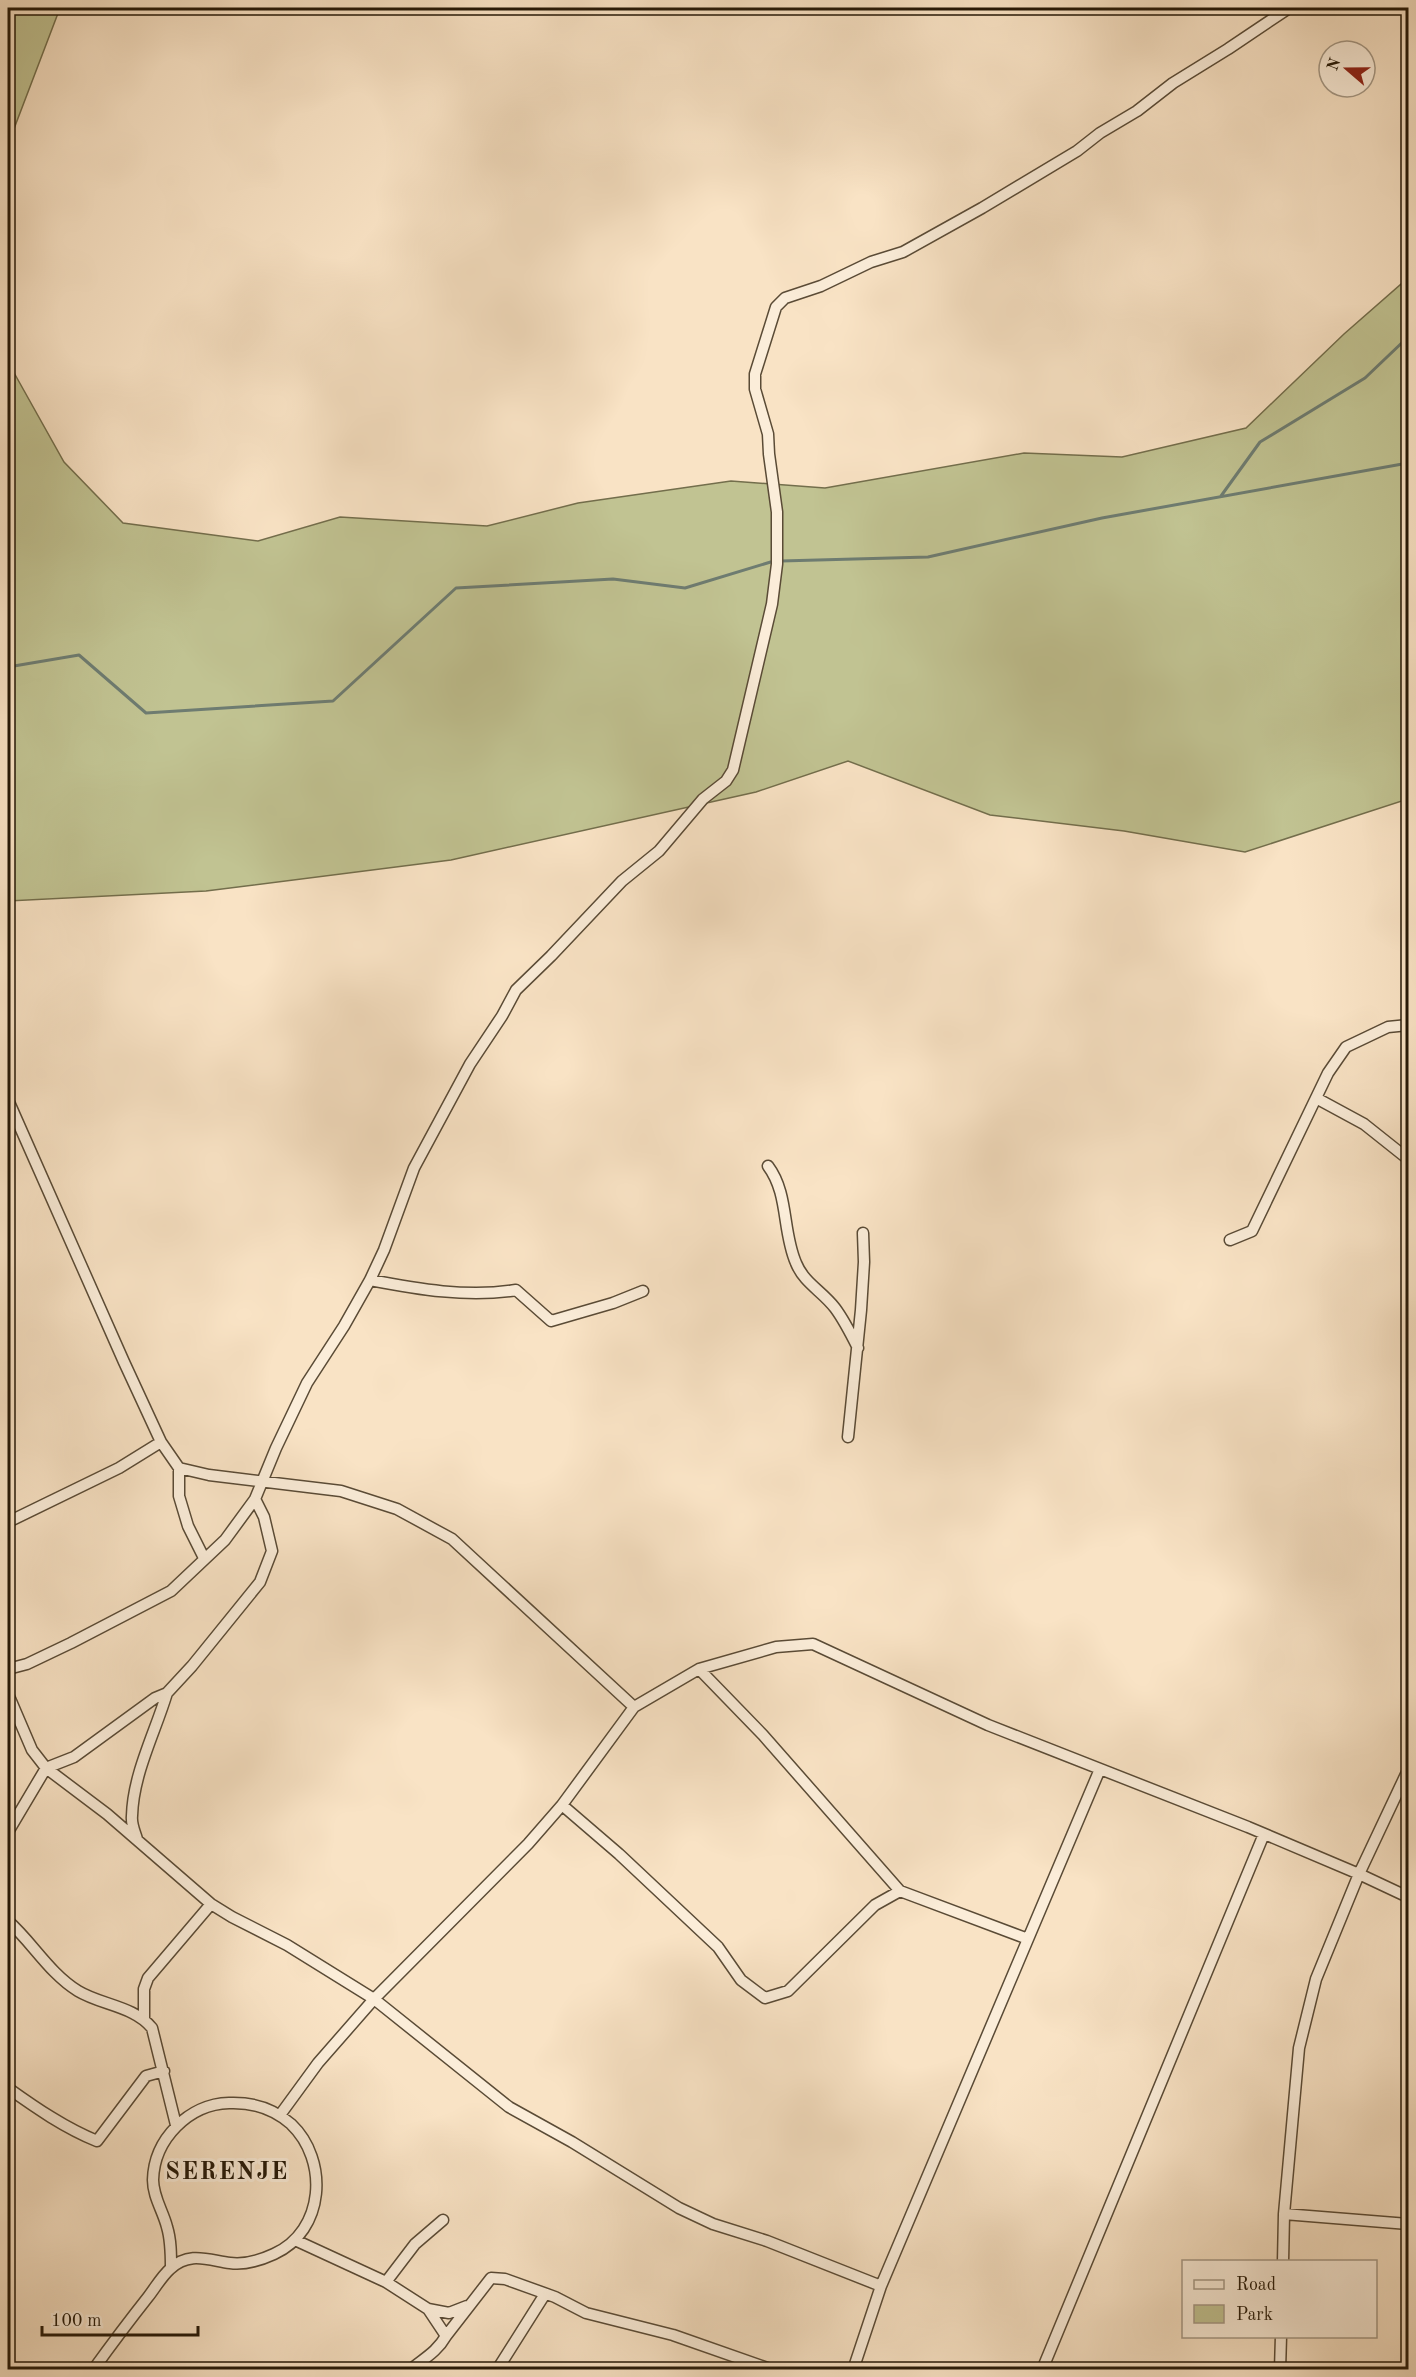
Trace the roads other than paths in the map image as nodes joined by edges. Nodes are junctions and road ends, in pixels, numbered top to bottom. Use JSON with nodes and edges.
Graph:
{"nodes":[{"id":1,"x":1289,"y":8,"type":"edge"},
{"id":2,"x":1408,"y":1026,"type":"edge"},
{"id":3,"x":1316,"y":1098,"type":"junction"},
{"id":4,"x":8,"y":1100,"type":"edge"},
{"id":5,"x":1408,"y":1159,"type":"edge"},
{"id":6,"x":768,"y":1166,"type":"dead end"},
{"id":7,"x":863,"y":1233,"type":"dead end"},
{"id":8,"x":1230,"y":1240,"type":"dead end"},
{"id":9,"x":370,"y":1280,"type":"junction"},
{"id":10,"x":643,"y":1291,"type":"dead end"},
{"id":11,"x":858,"y":1348,"type":"junction"},
{"id":12,"x":848,"y":1437,"type":"dead end"},
{"id":13,"x":161,"y":1442,"type":"junction"},
{"id":14,"x":179,"y":1468,"type":"junction"},
{"id":15,"x":261,"y":1481,"type":"junction"},
{"id":16,"x":255,"y":1499,"type":"junction"},
{"id":17,"x":8,"y":1522,"type":"edge"},
{"id":18,"x":204,"y":1558,"type":"junction"},
{"id":19,"x":699,"y":1669,"type":"junction"},
{"id":20,"x":8,"y":1670,"type":"edge"},
{"id":21,"x":167,"y":1693,"type":"junction"},
{"id":22,"x":8,"y":1694,"type":"edge"},
{"id":23,"x":634,"y":1707,"type":"junction"},
{"id":24,"x":46,"y":1768,"type":"junction"},
{"id":25,"x":1100,"y":1769,"type":"junction"},
{"id":26,"x":1408,"y":1770,"type":"edge"},
{"id":27,"x":562,"y":1805,"type":"junction"},
{"id":28,"x":8,"y":1832,"type":"edge"},
{"id":29,"x":1264,"y":1834,"type":"junction"},
{"id":30,"x":137,"y":1840,"type":"junction"},
{"id":31,"x":1359,"y":1874,"type":"junction"},
{"id":32,"x":900,"y":1890,"type":"junction"},
{"id":33,"x":1408,"y":1897,"type":"edge"},
{"id":34,"x":211,"y":1904,"type":"junction"},
{"id":35,"x":8,"y":1921,"type":"edge"},
{"id":36,"x":1028,"y":1938,"type":"junction"},
{"id":37,"x":374,"y":1999,"type":"junction"},
{"id":38,"x":144,"y":2018,"type":"junction"},
{"id":39,"x":164,"y":2071,"type":"junction"},
{"id":40,"x":8,"y":2088,"type":"edge"},
{"id":41,"x":280,"y":2115,"type":"junction"},
{"id":42,"x":176,"y":2125,"type":"junction"},
{"id":43,"x":1284,"y":2214,"type":"junction"},
{"id":44,"x":443,"y":2220,"type":"dead end"},
{"id":45,"x":1408,"y":2224,"type":"edge"},
{"id":46,"x":295,"y":2240,"type":"junction"},
{"id":47,"x":1283,"y":2260,"type":"edge"},
{"id":48,"x":171,"y":2268,"type":"junction"},
{"id":49,"x":386,"y":2282,"type":"junction"},
{"id":50,"x":881,"y":2286,"type":"junction"},
{"id":51,"x":545,"y":2294,"type":"junction"},
{"id":52,"x":469,"y":2305,"type":"junction"},
{"id":53,"x":428,"y":2309,"type":"junction"},
{"id":54,"x":446,"y":2336,"type":"junction"},
{"id":55,"x":1281,"y":2338,"type":"edge"},
{"id":56,"x":93,"y":2370,"type":"edge"},
{"id":57,"x":410,"y":2370,"type":"edge"},
{"id":58,"x":497,"y":2370,"type":"edge"},
{"id":59,"x":773,"y":2370,"type":"edge"},
{"id":60,"x":853,"y":2370,"type":"edge"},
{"id":61,"x":1042,"y":2370,"type":"edge"},
{"id":62,"x":1280,"y":2370,"type":"edge"}],
"edges":[{"from":1,"to":9,"type":"street"},
{"from":2,"to":3,"type":"street"},
{"from":3,"to":5,"type":"street"},
{"from":3,"to":8,"type":"street"},
{"from":4,"to":13,"type":"street"},
{"from":6,"to":11,"type":"street"},
{"from":7,"to":11,"type":"street"},
{"from":9,"to":10,"type":"street"},
{"from":9,"to":15,"type":"street"},
{"from":11,"to":12,"type":"street"},
{"from":13,"to":14,"type":"street"},
{"from":13,"to":17,"type":"street"},
{"from":14,"to":15,"type":"street"},
{"from":14,"to":18,"type":"street"},
{"from":15,"to":16,"type":"street"},
{"from":15,"to":23,"type":"street"},
{"from":16,"to":18,"type":"street"},
{"from":16,"to":21,"type":"street"},
{"from":18,"to":20,"type":"street"},
{"from":19,"to":23,"type":"street"},
{"from":19,"to":25,"type":"street"},
{"from":19,"to":32,"type":"street"},
{"from":21,"to":24,"type":"street"},
{"from":21,"to":30,"type":"street"},
{"from":22,"to":24,"type":"street"},
{"from":23,"to":27,"type":"street"},
{"from":24,"to":28,"type":"street"},
{"from":24,"to":30,"type":"street"},
{"from":25,"to":29,"type":"street"},
{"from":25,"to":36,"type":"street"},
{"from":26,"to":31,"type":"street"},
{"from":27,"to":32,"type":"street"},
{"from":27,"to":37,"type":"street"},
{"from":29,"to":31,"type":"street"},
{"from":29,"to":61,"type":"street"},
{"from":30,"to":34,"type":"street"},
{"from":31,"to":33,"type":"street"},
{"from":31,"to":43,"type":"street"},
{"from":32,"to":36,"type":"street"},
{"from":34,"to":37,"type":"street"},
{"from":34,"to":38,"type":"street"},
{"from":35,"to":38,"type":"street"},
{"from":36,"to":50,"type":"street"},
{"from":37,"to":41,"type":"street"},
{"from":37,"to":50,"type":"street"},
{"from":38,"to":39,"type":"street"},
{"from":39,"to":40,"type":"street"},
{"from":39,"to":42,"type":"street"},
{"from":41,"to":42,"type":"street"},
{"from":41,"to":46,"type":"street"},
{"from":42,"to":48,"type":"street"},
{"from":43,"to":45,"type":"street"},
{"from":43,"to":47,"type":"street"},
{"from":44,"to":49,"type":"street"},
{"from":46,"to":48,"type":"street"},
{"from":46,"to":49,"type":"street"},
{"from":48,"to":56,"type":"street"},
{"from":49,"to":53,"type":"street"},
{"from":50,"to":60,"type":"street"},
{"from":51,"to":52,"type":"street"},
{"from":51,"to":58,"type":"street"},
{"from":51,"to":59,"type":"street"},
{"from":52,"to":53,"type":"street"},
{"from":52,"to":54,"type":"street"},
{"from":53,"to":54,"type":"street"},
{"from":54,"to":57,"type":"street"},
{"from":55,"to":62,"type":"street"}]}
